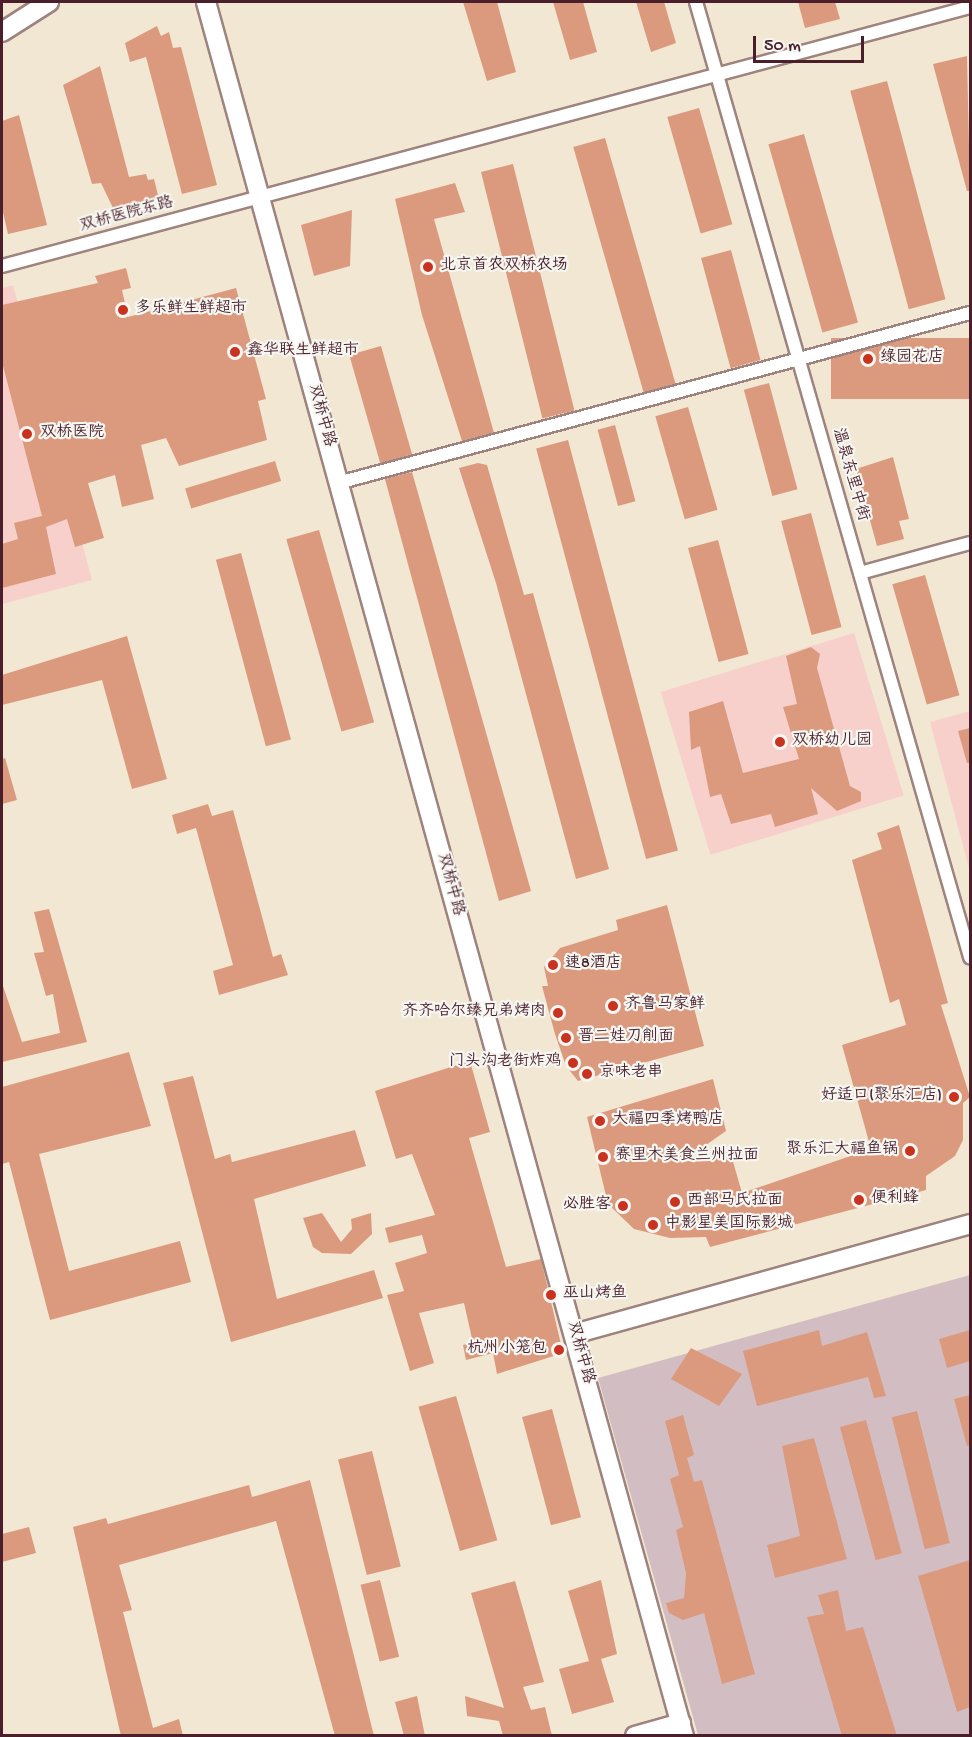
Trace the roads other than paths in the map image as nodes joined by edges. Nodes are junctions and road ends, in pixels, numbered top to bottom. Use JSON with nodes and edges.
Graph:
{"nodes":[{"id":1,"x":49,"y":2,"type":"edge"},
{"id":2,"x":206,"y":2,"type":"edge"},
{"id":3,"x":696,"y":2,"type":"edge"},
{"id":4,"x":970,"y":7,"type":"edge"},
{"id":5,"x":2,"y":32,"type":"edge"},
{"id":6,"x":717,"y":74,"type":"junction"},
{"id":7,"x":260,"y":197,"type":"junction"},
{"id":8,"x":2,"y":267,"type":"edge"},
{"id":9,"x":970,"y":313,"type":"edge"},
{"id":10,"x":798,"y":359,"type":"junction"},
{"id":11,"x":338,"y":483,"type":"junction"},
{"id":12,"x":970,"y":543,"type":"edge"},
{"id":13,"x":860,"y":573,"type":"junction"},
{"id":14,"x":970,"y":957,"type":"edge"},
{"id":15,"x":970,"y":1224,"type":"edge"},
{"id":16,"x":573,"y":1334,"type":"junction"},
{"id":17,"x":682,"y":1729,"type":"edge"},
{"id":18,"x":635,"y":1736,"type":"edge"}],
"edges":[{"from":1,"to":5,"type":"street"},
{"from":2,"to":7,"type":"street","name":"双桥中路"},
{"from":3,"to":6,"type":"street","name":"温泉东里中街"},
{"from":4,"to":6,"type":"street","name":"双桥医院东路"},
{"from":6,"to":7,"type":"street","name":"双桥医院东路"},
{"from":6,"to":10,"type":"street","name":"温泉东里中街"},
{"from":7,"to":8,"type":"street","name":"双桥医院东路"},
{"from":7,"to":11,"type":"street","name":"双桥中路"},
{"from":9,"to":10,"type":"street"},
{"from":10,"to":11,"type":"street"},
{"from":10,"to":13,"type":"street","name":"温泉东里中街"},
{"from":11,"to":16,"type":"street","name":"双桥中路"},
{"from":12,"to":13,"type":"street"},
{"from":13,"to":14,"type":"street","name":"温泉东里中街"},
{"from":15,"to":16,"type":"street"},
{"from":16,"to":17,"type":"street","name":"双桥中路"},
{"from":17,"to":18,"type":"street","name":"双桥中路"}]}
